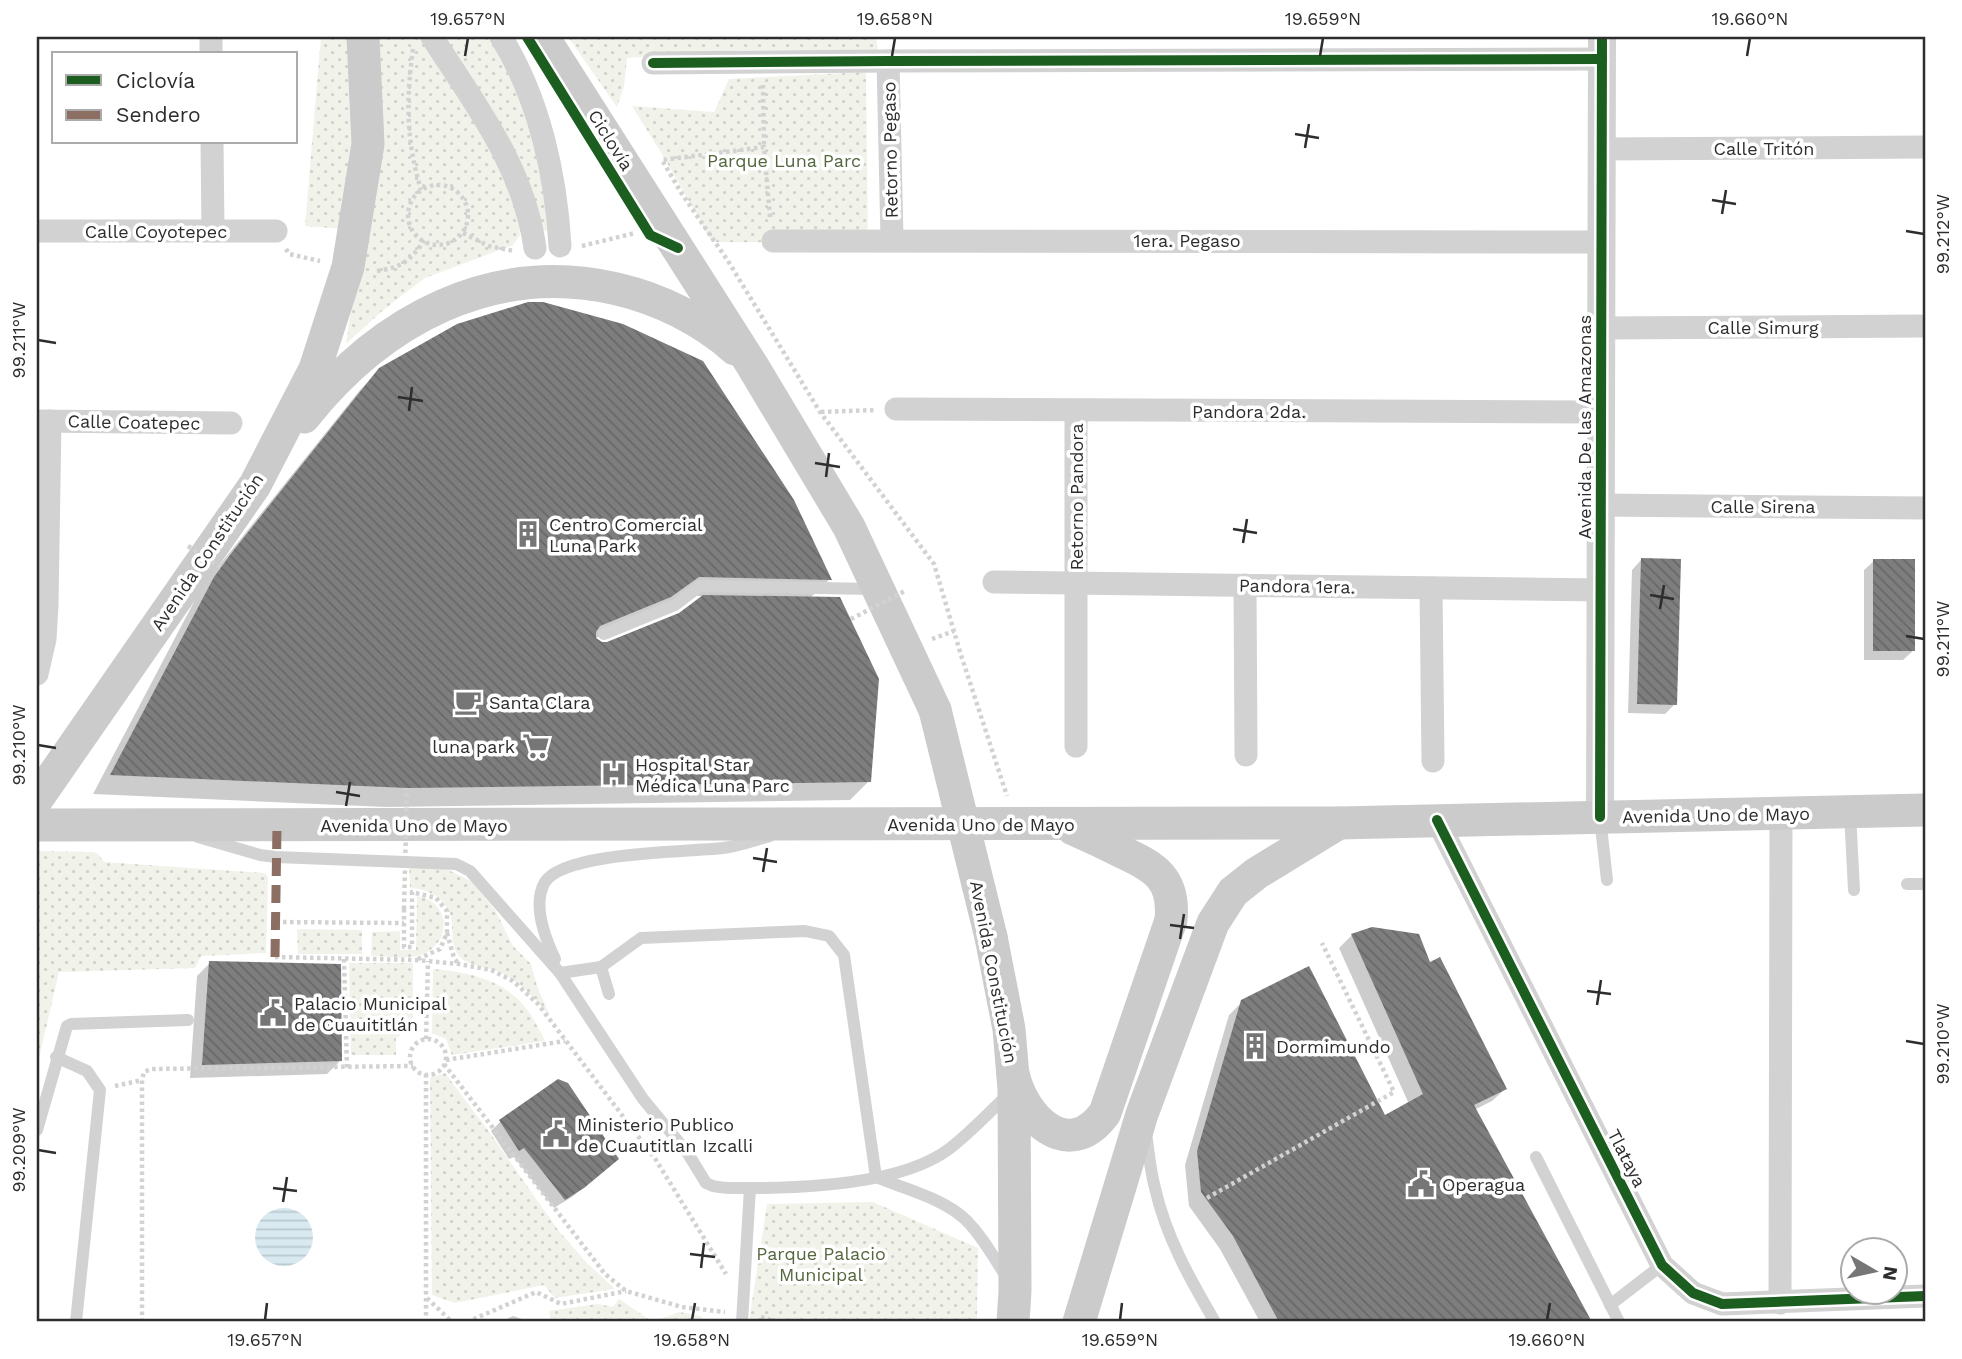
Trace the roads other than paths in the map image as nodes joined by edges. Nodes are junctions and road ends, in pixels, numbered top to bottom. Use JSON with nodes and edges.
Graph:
{"nodes":[{"id":1,"x":363,"y":37,"type":"edge"},
{"id":2,"x":501,"y":37,"type":"edge"},
{"id":3,"x":543,"y":37,"type":"edge"},
{"id":4,"x":422,"y":42,"type":"edge"},
{"id":5,"x":1602,"y":48,"type":"edge"},
{"id":6,"x":888,"y":61,"type":"junction"},
{"id":7,"x":653,"y":63,"type":"dead end"},
{"id":8,"x":212,"y":144,"type":"edge"},
{"id":9,"x":1925,"y":147,"type":"edge"},
{"id":10,"x":1602,"y":149,"type":"junction"},
{"id":11,"x":37,"y":231,"type":"edge"},
{"id":12,"x":213,"y":231,"type":"junction"},
{"id":13,"x":276,"y":231,"type":"road end"},
{"id":14,"x":892,"y":239,"type":"junction"},
{"id":15,"x":772,"y":241,"type":"road end"},
{"id":16,"x":1602,"y":242,"type":"junction"},
{"id":17,"x":561,"y":246,"type":"dead end"},
{"id":18,"x":535,"y":248,"type":"dead end"},
{"id":19,"x":1925,"y":326,"type":"edge"},
{"id":20,"x":1601,"y":328,"type":"junction"},
{"id":21,"x":752,"y":365,"type":"junction"},
{"id":22,"x":896,"y":409,"type":"road end"},
{"id":23,"x":1076,"y":411,"type":"junction"},
{"id":24,"x":1601,"y":412,"type":"junction"},
{"id":25,"x":43,"y":421,"type":"edge"},
{"id":26,"x":231,"y":423,"type":"dead end"},
{"id":27,"x":256,"y":485,"type":"junction"},
{"id":28,"x":1601,"y":505,"type":"junction"},
{"id":29,"x":1925,"y":508,"type":"edge"},
{"id":30,"x":994,"y":582,"type":"dead end"},
{"id":31,"x":1076,"y":583,"type":"junction"},
{"id":32,"x":1245,"y":585,"type":"junction"},
{"id":33,"x":1431,"y":588,"type":"junction"},
{"id":34,"x":891,"y":590,"type":"junction"},
{"id":35,"x":1601,"y":590,"type":"junction"},
{"id":36,"x":42,"y":605,"type":"edge"},
{"id":37,"x":604,"y":634,"type":"dead end"},
{"id":38,"x":37,"y":674,"type":"edge"},
{"id":39,"x":1076,"y":746,"type":"dead end"},
{"id":40,"x":1247,"y":755,"type":"dead end"},
{"id":41,"x":1433,"y":761,"type":"dead end"},
{"id":42,"x":37,"y":799,"type":"edge"},
{"id":43,"x":1925,"y":810,"type":"edge"},
{"id":44,"x":1781,"y":812,"type":"junction"},
{"id":45,"x":1850,"y":812,"type":"junction"},
{"id":46,"x":1600,"y":817,"type":"junction"},
{"id":47,"x":1437,"y":820,"type":"junction"},
{"id":48,"x":818,"y":823,"type":"junction"},
{"id":49,"x":1339,"y":823,"type":"junction"},
{"id":50,"x":37,"y":825,"type":"edge"},
{"id":51,"x":1064,"y":825,"type":"junction"},
{"id":52,"x":164,"y":826,"type":"junction"},
{"id":53,"x":1607,"y":880,"type":"dead end"},
{"id":54,"x":1907,"y":884,"type":"dead end"},
{"id":55,"x":1925,"y":884,"type":"edge"},
{"id":56,"x":1854,"y":890,"type":"dead end"},
{"id":57,"x":601,"y":967,"type":"junction"},
{"id":58,"x":560,"y":973,"type":"junction"},
{"id":59,"x":609,"y":994,"type":"dead end"},
{"id":60,"x":188,"y":1020,"type":"dead end"},
{"id":61,"x":56,"y":1057,"type":"junction"},
{"id":62,"x":1014,"y":1081,"type":"junction"},
{"id":63,"x":1143,"y":1114,"type":"junction"},
{"id":64,"x":37,"y":1130,"type":"edge"},
{"id":65,"x":1536,"y":1157,"type":"dead end"},
{"id":66,"x":876,"y":1177,"type":"junction"},
{"id":67,"x":750,"y":1188,"type":"junction"},
{"id":68,"x":1662,"y":1265,"type":"junction"},
{"id":69,"x":1925,"y":1296,"type":"edge"},
{"id":70,"x":1780,"y":1303,"type":"junction"},
{"id":71,"x":1610,"y":1304,"type":"junction"},
{"id":72,"x":1014,"y":1307,"type":"edge"},
{"id":73,"x":742,"y":1313,"type":"edge"},
{"id":74,"x":76,"y":1322,"type":"edge"},
{"id":75,"x":1079,"y":1322,"type":"edge"},
{"id":76,"x":1214,"y":1322,"type":"edge"},
{"id":77,"x":1619,"y":1322,"type":"edge"}],
"edges":[{"from":1,"to":27,"type":"main road","name":"Avenida Constitución"},
{"from":2,"to":17,"type":"street"},
{"from":3,"to":21,"type":"main road","name":"Avenida Constitución"},
{"from":4,"to":18,"type":"street"},
{"from":5,"to":6,"type":"street"},
{"from":5,"to":10,"type":"street","name":"Avenida De las Amazonas"},
{"from":6,"to":7,"type":"street"},
{"from":6,"to":14,"type":"street","name":"Retorno Pegaso"},
{"from":8,"to":12,"type":"street"},
{"from":9,"to":10,"type":"street","name":"Calle Tritón"},
{"from":10,"to":16,"type":"street","name":"Avenida De las Amazonas"},
{"from":11,"to":12,"type":"street","name":"Calle Coyotepec"},
{"from":12,"to":13,"type":"street","name":"Calle Coyotepec"},
{"from":14,"to":15,"type":"street","name":"1era. Pegaso"},
{"from":14,"to":16,"type":"street","name":"1era. Pegaso"},
{"from":16,"to":20,"type":"street","name":"Avenida De las Amazonas"},
{"from":19,"to":20,"type":"street","name":"Calle Simurg"},
{"from":20,"to":24,"type":"street","name":"Avenida De las Amazonas"},
{"from":21,"to":27,"type":"main road"},
{"from":21,"to":34,"type":"main road","name":"Avenida Constitución"},
{"from":22,"to":23,"type":"street","name":"Pandora 2da."},
{"from":23,"to":24,"type":"street","name":"Pandora 2da."},
{"from":23,"to":31,"type":"street","name":"Retorno Pandora"},
{"from":24,"to":28,"type":"street","name":"Avenida De las Amazonas"},
{"from":25,"to":26,"type":"street","name":"Calle Coatepec"},
{"from":25,"to":36,"type":"street"},
{"from":27,"to":42,"type":"main road","name":"Avenida Constitución"},
{"from":28,"to":29,"type":"street","name":"Calle Sirena"},
{"from":28,"to":35,"type":"street","name":"Avenida De las Amazonas"},
{"from":30,"to":31,"type":"street","name":"Pandora 1era."},
{"from":31,"to":32,"type":"street","name":"Pandora 1era."},
{"from":31,"to":39,"type":"street","name":"Retorno Pandora"},
{"from":32,"to":33,"type":"street","name":"Pandora 1era."},
{"from":32,"to":40,"type":"street"},
{"from":33,"to":35,"type":"street","name":"Pandora 1era."},
{"from":33,"to":41,"type":"street"},
{"from":34,"to":37,"type":"lane"},
{"from":34,"to":62,"type":"main road","name":"Avenida Constitución","bridge":true},
{"from":35,"to":46,"type":"street","name":"Avenida De las Amazonas"},
{"from":36,"to":38,"type":"street"},
{"from":43,"to":45,"type":"main road","name":"Avenida Uno de Mayo"},
{"from":44,"to":45,"type":"main road","name":"Avenida Uno de Mayo"},
{"from":44,"to":46,"type":"main road","name":"Avenida Uno de Mayo"},
{"from":44,"to":70,"type":"street"},
{"from":45,"to":56,"type":"lane"},
{"from":46,"to":47,"type":"main road","name":"Avenida Uno de Mayo"},
{"from":46,"to":53,"type":"lane"},
{"from":47,"to":49,"type":"main road","name":"Avenida Uno de Mayo"},
{"from":47,"to":68,"type":"street","name":"Tlataya"},
{"from":48,"to":51,"type":"main road","name":"Avenida Uno de Mayo"},
{"from":48,"to":52,"type":"main road","name":"Avenida Uno de Mayo"},
{"from":48,"to":58,"type":"lane"},
{"from":49,"to":51,"type":"main road","name":"Avenida Uno de Mayo"},
{"from":49,"to":63,"type":"main road"},
{"from":50,"to":52,"type":"main road","name":"Avenida Uno de Mayo"},
{"from":51,"to":62,"type":"main road"},
{"from":52,"to":58,"type":"lane"},
{"from":54,"to":55,"type":"lane"},
{"from":57,"to":58,"type":"lane"},
{"from":57,"to":59,"type":"lane"},
{"from":57,"to":66,"type":"lane"},
{"from":58,"to":67,"type":"lane"},
{"from":60,"to":61,"type":"lane"},
{"from":61,"to":64,"type":"lane"},
{"from":61,"to":74,"type":"lane"},
{"from":62,"to":66,"type":"lane"},
{"from":62,"to":72,"type":"main road","name":"Avenida Constitución"},
{"from":63,"to":75,"type":"main road"},
{"from":63,"to":76,"type":"lane"},
{"from":65,"to":71,"type":"lane"},
{"from":66,"to":67,"type":"lane"},
{"from":66,"to":72,"type":"lane"},
{"from":67,"to":73,"type":"lane"},
{"from":68,"to":70,"type":"street","name":"Tlataya"},
{"from":68,"to":71,"type":"lane"},
{"from":69,"to":70,"type":"street","name":"Tlataya"},
{"from":71,"to":77,"type":"lane"}]}
